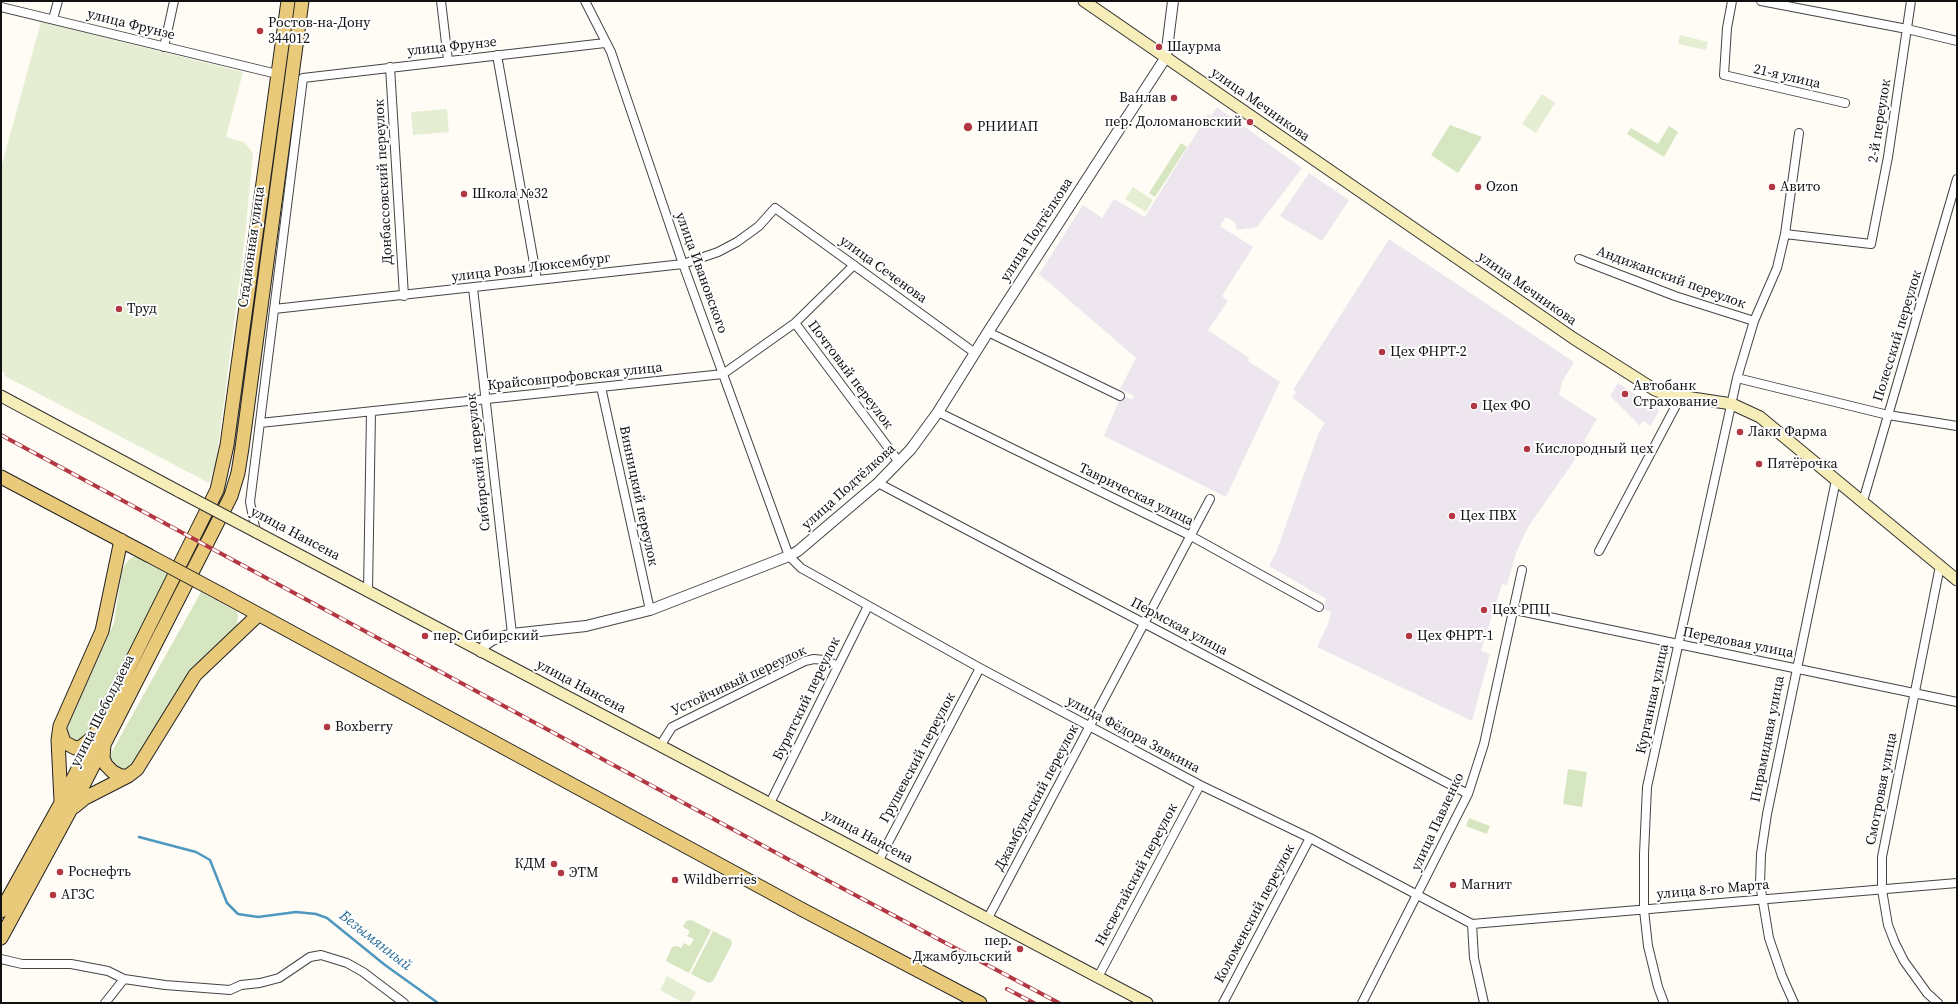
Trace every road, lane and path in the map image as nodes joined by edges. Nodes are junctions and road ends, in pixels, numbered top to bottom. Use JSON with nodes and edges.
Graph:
{"nodes":[{"id":1,"x":58,"y":1,"type":"edge"},
{"id":2,"x":174,"y":1,"type":"edge"},
{"id":3,"x":288,"y":1,"type":"edge"},
{"id":4,"x":302,"y":1,"type":"edge"},
{"id":5,"x":440,"y":1,"type":"edge"},
{"id":6,"x":586,"y":1,"type":"edge"},
{"id":7,"x":1084,"y":1,"type":"edge"},
{"id":8,"x":1174,"y":1,"type":"edge"},
{"id":9,"x":1732,"y":1,"type":"edge"},
{"id":10,"x":1761,"y":1,"type":"edge"},
{"id":11,"x":1765,"y":1,"type":"edge"},
{"id":12,"x":1911,"y":1,"type":"edge"},
{"id":13,"x":1,"y":7,"type":"edge"},
{"id":14,"x":53,"y":19,"type":"junction"},
{"id":15,"x":1907,"y":29,"type":"junction"},
{"id":16,"x":1957,"y":41,"type":"edge"},
{"id":17,"x":605,"y":43,"type":"junction"},
{"id":18,"x":164,"y":47,"type":"junction"},
{"id":19,"x":497,"y":55,"type":"junction"},
{"id":20,"x":1166,"y":57,"type":"junction"},
{"id":21,"x":448,"y":60,"type":"junction"},
{"id":22,"x":390,"y":67,"type":"junction"},
{"id":23,"x":277,"y":74,"type":"junction"},
{"id":24,"x":303,"y":78,"type":"joint"},
{"id":25,"x":1845,"y":104,"type":"dead end"},
{"id":26,"x":1799,"y":133,"type":"dead end"},
{"id":27,"x":1957,"y":179,"type":"edge"},
{"id":28,"x":775,"y":208,"type":"joint"},
{"id":29,"x":1785,"y":234,"type":"junction"},
{"id":30,"x":1580,"y":259,"type":"dead end"},
{"id":31,"x":683,"y":264,"type":"junction"},
{"id":32,"x":854,"y":265,"type":"junction"},
{"id":33,"x":537,"y":280,"type":"junction"},
{"id":34,"x":473,"y":288,"type":"junction"},
{"id":35,"x":404,"y":296,"type":"junction"},
{"id":36,"x":274,"y":309,"type":"junction"},
{"id":37,"x":1754,"y":321,"type":"junction"},
{"id":38,"x":795,"y":323,"type":"junction"},
{"id":39,"x":988,"y":332,"type":"junction"},
{"id":40,"x":975,"y":353,"type":"junction"},
{"id":41,"x":723,"y":374,"type":"junction"},
{"id":42,"x":1737,"y":378,"type":"junction"},
{"id":43,"x":601,"y":387,"type":"junction"},
{"id":44,"x":1,"y":396,"type":"edge"},
{"id":45,"x":1120,"y":396,"type":"dead end"},
{"id":46,"x":1681,"y":396,"type":"junction"},
{"id":47,"x":486,"y":400,"type":"junction"},
{"id":48,"x":1732,"y":404,"type":"junction"},
{"id":49,"x":372,"y":412,"type":"junction"},
{"id":50,"x":938,"y":412,"type":"junction"},
{"id":51,"x":1888,"y":415,"type":"junction"},
{"id":52,"x":260,"y":423,"type":"junction"},
{"id":53,"x":1957,"y":426,"type":"edge"},
{"id":54,"x":899,"y":462,"type":"junction"},
{"id":55,"x":1,"y":477,"type":"edge"},
{"id":56,"x":1836,"y":480,"type":"junction"},
{"id":57,"x":878,"y":483,"type":"junction"},
{"id":58,"x":217,"y":490,"type":"joint"},
{"id":59,"x":231,"y":496,"type":"joint"},
{"id":60,"x":1210,"y":499,"type":"dead end"},
{"id":61,"x":1863,"y":501,"type":"junction"},
{"id":62,"x":256,"y":532,"type":"junction"},
{"id":63,"x":1191,"y":536,"type":"junction"},
{"id":64,"x":121,"y":540,"type":"junction"},
{"id":65,"x":1599,"y":551,"type":"dead end"},
{"id":66,"x":789,"y":556,"type":"junction"},
{"id":67,"x":1940,"y":566,"type":"junction"},
{"id":68,"x":1522,"y":570,"type":"dead end"},
{"id":69,"x":1957,"y":580,"type":"edge"},
{"id":70,"x":368,"y":591,"type":"junction"},
{"id":71,"x":868,"y":606,"type":"junction"},
{"id":72,"x":1319,"y":607,"type":"dead end"},
{"id":73,"x":650,"y":610,"type":"junction"},
{"id":74,"x":1515,"y":610,"type":"junction"},
{"id":75,"x":257,"y":616,"type":"junction"},
{"id":76,"x":1145,"y":624,"type":"junction"},
{"id":77,"x":512,"y":634,"type":"junction"},
{"id":78,"x":1678,"y":645,"type":"junction"},
{"id":79,"x":481,"y":652,"type":"junction"},
{"id":80,"x":838,"y":666,"type":"junction"},
{"id":81,"x":980,"y":668,"type":"junction"},
{"id":82,"x":1796,"y":668,"type":"junction"},
{"id":83,"x":1914,"y":692,"type":"junction"},
{"id":84,"x":1957,"y":702,"type":"edge"},
{"id":85,"x":60,"y":726,"type":"junction"},
{"id":86,"x":1090,"y":726,"type":"junction"},
{"id":87,"x":99,"y":740,"type":"junction"},
{"id":88,"x":660,"y":746,"type":"junction"},
{"id":89,"x":128,"y":776,"type":"junction"},
{"id":90,"x":1200,"y":785,"type":"junction"},
{"id":91,"x":1468,"y":794,"type":"junction"},
{"id":92,"x":770,"y":803,"type":"junction"},
{"id":93,"x":66,"y":806,"type":"junction"},
{"id":94,"x":1310,"y":838,"type":"junction"},
{"id":95,"x":879,"y":860,"type":"junction"},
{"id":96,"x":1957,"y":883,"type":"edge"},
{"id":97,"x":1882,"y":890,"type":"junction"},
{"id":98,"x":1417,"y":896,"type":"junction"},
{"id":99,"x":1762,"y":898,"type":"junction"},
{"id":100,"x":1644,"y":910,"type":"junction"},
{"id":101,"x":1,"y":911,"type":"edge"},
{"id":102,"x":988,"y":918,"type":"junction"},
{"id":103,"x":1472,"y":924,"type":"junction"},
{"id":104,"x":1,"y":938,"type":"edge"},
{"id":105,"x":1,"y":959,"type":"edge"},
{"id":106,"x":1098,"y":977,"type":"junction"},
{"id":107,"x":124,"y":979,"type":"junction"},
{"id":108,"x":105,"y":1003,"type":"edge"},
{"id":109,"x":404,"y":1003,"type":"edge"},
{"id":110,"x":980,"y":1003,"type":"edge"},
{"id":111,"x":1147,"y":1003,"type":"edge"},
{"id":112,"x":1223,"y":1003,"type":"edge"},
{"id":113,"x":1362,"y":1003,"type":"edge"},
{"id":114,"x":1484,"y":1003,"type":"edge"},
{"id":115,"x":1664,"y":1003,"type":"edge"},
{"id":116,"x":1794,"y":1003,"type":"edge"},
{"id":117,"x":1938,"y":1003,"type":"edge"}],
"edges":[{"from":1,"to":14,"type":"street"},
{"from":2,"to":18,"type":"street"},
{"from":3,"to":23,"type":"main road","name":"Стадионная улица"},
{"from":4,"to":59,"type":"main road","name":"Стадионная улица"},
{"from":5,"to":21,"type":"street"},
{"from":6,"to":17,"type":"street","name":"улица Ивановского"},
{"from":7,"to":20,"type":"main road","name":"улица Мечникова"},
{"from":8,"to":20,"type":"street"},
{"from":9,"to":25,"type":"street","name":"21-я улица"},
{"from":10,"to":11,"type":"street"},
{"from":11,"to":15,"type":"street"},
{"from":12,"to":15,"type":"street","name":"2-й переулок"},
{"from":13,"to":14,"type":"street","name":"улица Фрунзе"},
{"from":14,"to":18,"type":"street","name":"улица Фрунзе"},
{"from":15,"to":16,"type":"street"},
{"from":15,"to":29,"type":"street","name":"2-й переулок"},
{"from":17,"to":19,"type":"street","name":"улица Фрунзе"},
{"from":17,"to":31,"type":"street","name":"улица Ивановского"},
{"from":18,"to":23,"type":"street","name":"улица Фрунзе"},
{"from":19,"to":21,"type":"street","name":"улица Фрунзе"},
{"from":19,"to":33,"type":"street"},
{"from":20,"to":39,"type":"street","name":"улица Подтёлкова"},
{"from":20,"to":46,"type":"main road","name":"улица Мечникова"},
{"from":21,"to":22,"type":"street","name":"улица Фрунзе"},
{"from":22,"to":24,"type":"street","name":"улица Фрунзе"},
{"from":22,"to":35,"type":"street","name":"Донбассовский переулок"},
{"from":23,"to":58,"type":"main road","name":"Стадионная улица"},
{"from":24,"to":36,"type":"street","name":"Стадионная улица"},
{"from":26,"to":29,"type":"street","name":"Курганная улица"},
{"from":27,"to":51,"type":"street","name":"Полесский переулок"},
{"from":28,"to":31,"type":"street","name":"улица Розы Люксембург"},
{"from":28,"to":32,"type":"street","name":"улица Сеченова"},
{"from":29,"to":37,"type":"street","name":"Курганная улица"},
{"from":30,"to":37,"type":"street","name":"Андижанский переулок"},
{"from":31,"to":33,"type":"street","name":"улица Розы Люксембург"},
{"from":31,"to":41,"type":"street","name":"улица Ивановского"},
{"from":32,"to":38,"type":"street","name":"Крайсовпрофовская улица"},
{"from":32,"to":40,"type":"street","name":"улица Сеченова"},
{"from":33,"to":34,"type":"street","name":"улица Розы Люксембург"},
{"from":34,"to":35,"type":"street","name":"улица Розы Люксембург"},
{"from":34,"to":47,"type":"street","name":"Сибирский переулок"},
{"from":35,"to":36,"type":"street","name":"улица Розы Люксембург"},
{"from":36,"to":52,"type":"street","name":"Стадионная улица"},
{"from":37,"to":42,"type":"street","name":"Курганная улица"},
{"from":38,"to":41,"type":"street","name":"Крайсовпрофовская улица"},
{"from":38,"to":54,"type":"street","name":"Почтовый переулок"},
{"from":39,"to":40,"type":"street","name":"улица Подтёлкова"},
{"from":39,"to":45,"type":"street"},
{"from":40,"to":50,"type":"street","name":"улица Подтёлкова"},
{"from":41,"to":43,"type":"street","name":"Крайсовпрофовская улица"},
{"from":41,"to":66,"type":"street","name":"улица Ивановского"},
{"from":42,"to":48,"type":"street","name":"Курганная улица"},
{"from":42,"to":51,"type":"street"},
{"from":43,"to":47,"type":"street","name":"Крайсовпрофовская улица"},
{"from":43,"to":73,"type":"street","name":"Винницкий переулок"},
{"from":44,"to":62,"type":"main road","name":"улица Нансена","bridge":true},
{"from":46,"to":48,"type":"main road","name":"улица Мечникова"},
{"from":46,"to":65,"type":"street"},
{"from":47,"to":49,"type":"street","name":"Крайсовпрофовская улица"},
{"from":47,"to":77,"type":"street","name":"Сибирский переулок"},
{"from":48,"to":56,"type":"main road","name":"улица Мечникова"},
{"from":48,"to":78,"type":"street","name":"Курганная улица"},
{"from":49,"to":52,"type":"street","name":"Крайсовпрофовская улица"},
{"from":49,"to":70,"type":"street"},
{"from":50,"to":54,"type":"street","name":"улица Подтёлкова"},
{"from":50,"to":63,"type":"street","name":"Таврическая улица"},
{"from":51,"to":53,"type":"street"},
{"from":51,"to":61,"type":"street","name":"Полесский переулок"},
{"from":52,"to":62,"type":"street","name":"Стадионная улица"},
{"from":54,"to":57,"type":"street","name":"улица Подтёлкова"},
{"from":55,"to":64,"type":"main road"},
{"from":56,"to":61,"type":"main road","name":"улица Мечникова"},
{"from":56,"to":82,"type":"street","name":"Пирамидная улица"},
{"from":57,"to":66,"type":"street","name":"улица Подтёлкова"},
{"from":57,"to":76,"type":"street","name":"Пермская улица"},
{"from":58,"to":87,"type":"main road","name":"улица Шеболдаева"},
{"from":59,"to":87,"type":"main road","name":"улица Шеболдаева"},
{"from":60,"to":63,"type":"street","name":"Джамбульский переулок"},
{"from":61,"to":67,"type":"main road","name":"улица Мечникова"},
{"from":62,"to":70,"type":"main road","name":"улица Нансена"},
{"from":63,"to":72,"type":"street","name":"Таврическая улица"},
{"from":63,"to":76,"type":"street","name":"Джамбульский переулок"},
{"from":64,"to":75,"type":"main road","bridge":true},
{"from":64,"to":85,"type":"main road"},
{"from":66,"to":71,"type":"street","name":"улица Фёдора Зявкина"},
{"from":66,"to":73,"type":"street","name":"улица Подтёлкова"},
{"from":67,"to":69,"type":"main road","name":"улица Мечникова"},
{"from":67,"to":83,"type":"street","name":"Смотровая улица"},
{"from":68,"to":74,"type":"street","name":"улица Павленко"},
{"from":70,"to":79,"type":"main road","name":"улица Нансена"},
{"from":71,"to":80,"type":"street","name":"Бурятский переулок"},
{"from":71,"to":81,"type":"street","name":"улица Фёдора Зявкина"},
{"from":73,"to":77,"type":"street","name":"улица Подтёлкова"},
{"from":74,"to":78,"type":"street","name":"Передовая улица"},
{"from":74,"to":91,"type":"street","name":"улица Павленко"},
{"from":75,"to":89,"type":"main road"},
{"from":75,"to":110,"type":"main road"},
{"from":76,"to":86,"type":"street","name":"Джамбульский переулок"},
{"from":76,"to":91,"type":"street","name":"Пермская улица"},
{"from":77,"to":79,"type":"street","name":"улица Подтёлкова"},
{"from":78,"to":82,"type":"street","name":"Передовая улица"},
{"from":78,"to":100,"type":"street","name":"Курганная улица"},
{"from":79,"to":88,"type":"main road","name":"улица Нансена"},
{"from":80,"to":88,"type":"street","name":"Устойчивый переулок"},
{"from":80,"to":92,"type":"street","name":"Бурятский переулок"},
{"from":81,"to":86,"type":"street","name":"улица Фёдора Зявкина"},
{"from":81,"to":95,"type":"street","name":"Грушевский переулок"},
{"from":82,"to":83,"type":"street","name":"Передовая улица"},
{"from":82,"to":99,"type":"street","name":"Пирамидная улица"},
{"from":83,"to":84,"type":"street","name":"Передовая улица"},
{"from":83,"to":97,"type":"street","name":"Смотровая улица"},
{"from":85,"to":87,"type":"main road"},
{"from":85,"to":93,"type":"main road"},
{"from":86,"to":90,"type":"street","name":"улица Фёдора Зявкина"},
{"from":86,"to":102,"type":"street","name":"Джамбульский переулок"},
{"from":87,"to":89,"type":"main road"},
{"from":87,"to":93,"type":"main road","name":"улица Шеболдаева"},
{"from":88,"to":92,"type":"main road","name":"улица Нансена"},
{"from":89,"to":93,"type":"main road"},
{"from":90,"to":94,"type":"street","name":"улица Фёдора Зявкина"},
{"from":90,"to":106,"type":"street","name":"Несветайский переулок"},
{"from":91,"to":98,"type":"street","name":"улица Павленко"},
{"from":92,"to":95,"type":"main road","name":"улица Нансена"},
{"from":93,"to":101,"type":"main road","name":"улица Шеболдаева"},
{"from":93,"to":104,"type":"main road","name":"улица Шеболдаева"},
{"from":94,"to":98,"type":"street","name":"улица Фёдора Зявкина"},
{"from":94,"to":112,"type":"street","name":"Коломенский переулок"},
{"from":95,"to":102,"type":"main road","name":"улица Нансена"},
{"from":96,"to":97,"type":"street","name":"улица 8-го Марта"},
{"from":97,"to":99,"type":"street","name":"улица 8-го Марта"},
{"from":97,"to":117,"type":"street","name":"Смотровая улица"},
{"from":98,"to":103,"type":"street","name":"улица Фёдора Зявкина"},
{"from":98,"to":113,"type":"street","name":"улица Павленко"},
{"from":99,"to":100,"type":"street","name":"улица 8-го Марта"},
{"from":99,"to":116,"type":"street","name":"Пирамидная улица"},
{"from":100,"to":103,"type":"street","name":"улица 8-го Марта"},
{"from":100,"to":115,"type":"street","name":"Курганная улица"},
{"from":102,"to":106,"type":"main road","name":"улица Нансена"},
{"from":103,"to":114,"type":"street"},
{"from":105,"to":107,"type":"street"},
{"from":106,"to":111,"type":"main road","name":"улица Нансена"},
{"from":107,"to":108,"type":"street"},
{"from":107,"to":109,"type":"street"}]}
